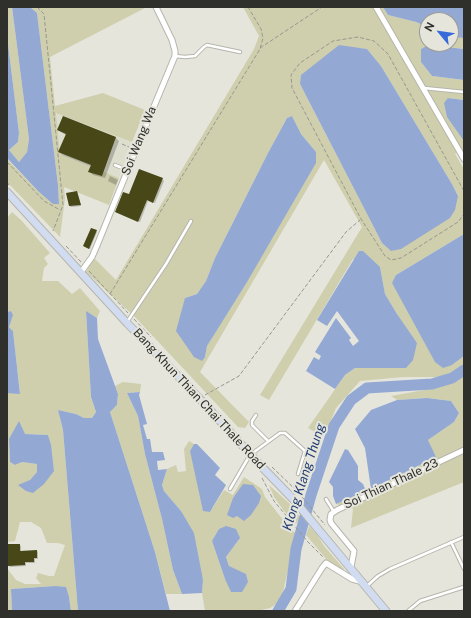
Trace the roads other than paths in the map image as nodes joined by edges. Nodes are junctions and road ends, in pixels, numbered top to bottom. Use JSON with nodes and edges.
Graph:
{"nodes":[{"id":1,"x":156,"y":7,"type":"edge"},
{"id":2,"x":376,"y":7,"type":"edge"},
{"id":3,"x":240,"y":52,"type":"dead end"},
{"id":4,"x":175,"y":56,"type":"junction"},
{"id":5,"x":424,"y":87,"type":"junction"},
{"id":6,"x":464,"y":92,"type":"edge"},
{"id":7,"x":464,"y":159,"type":"edge"},
{"id":8,"x":115,"y":165,"type":"dead end"},
{"id":9,"x":127,"y":170,"type":"junction"},
{"id":10,"x":7,"y":192,"type":"edge"},
{"id":11,"x":191,"y":221,"type":"dead end"},
{"id":12,"x":81,"y":272,"type":"junction"},
{"id":13,"x":127,"y":323,"type":"junction"},
{"id":14,"x":256,"y":415,"type":"dead end"},
{"id":15,"x":268,"y":441,"type":"junction"},
{"id":16,"x":464,"y":450,"type":"edge"},
{"id":17,"x":250,"y":455,"type":"junction"},
{"id":18,"x":298,"y":474,"type":"dead end"},
{"id":19,"x":230,"y":489,"type":"dead end"},
{"id":20,"x":326,"y":499,"type":"dead end"},
{"id":21,"x":334,"y":512,"type":"junction"},
{"id":22,"x":464,"y":536,"type":"edge"},
{"id":23,"x":451,"y":542,"type":"junction"},
{"id":24,"x":351,"y":567,"type":"junction"},
{"id":25,"x":464,"y":569,"type":"edge"},
{"id":26,"x":365,"y":584,"type":"junction"},
{"id":27,"x":464,"y":587,"type":"edge"},
{"id":28,"x":295,"y":611,"type":"edge"},
{"id":29,"x":386,"y":611,"type":"edge"},
{"id":30,"x":408,"y":611,"type":"edge"}],
"edges":[{"from":1,"to":4,"type":"street"},
{"from":2,"to":5,"type":"street"},
{"from":3,"to":4,"type":"lane"},
{"from":4,"to":9,"type":"street","name":"Soi Wang Wa"},
{"from":5,"to":6,"type":"lane"},
{"from":5,"to":7,"type":"street"},
{"from":8,"to":9,"type":"lane"},
{"from":9,"to":12,"type":"street","name":"Soi Wang Wa"},
{"from":10,"to":12,"type":"main road","name":"Bang Khun Thian Chai Thale Road"},
{"from":11,"to":13,"type":"lane"},
{"from":12,"to":13,"type":"main road","name":"Bang Khun Thian Chai Thale Road"},
{"from":13,"to":17,"type":"main road","name":"Bang Khun Thian Chai Thale Road"},
{"from":14,"to":15,"type":"lane"},
{"from":15,"to":17,"type":"lane"},
{"from":15,"to":18,"type":"lane"},
{"from":16,"to":21,"type":"street","name":"Soi Thian Thale 23"},
{"from":17,"to":19,"type":"lane"},
{"from":17,"to":24,"type":"main road","name":"Bang Khun Thian Chai Thale Road"},
{"from":20,"to":21,"type":"lane"},
{"from":21,"to":24,"type":"street","name":"Soi Thian Thale 23"},
{"from":22,"to":23,"type":"lane"},
{"from":23,"to":25,"type":"lane"},
{"from":23,"to":26,"type":"lane"},
{"from":24,"to":26,"type":"main road","name":"Bang Khun Thian Chai Thale Road"},
{"from":26,"to":28,"type":"street"},
{"from":26,"to":29,"type":"main road","name":"Bang Khun Thian Chai Thale Road"},
{"from":27,"to":30,"type":"lane"}]}
